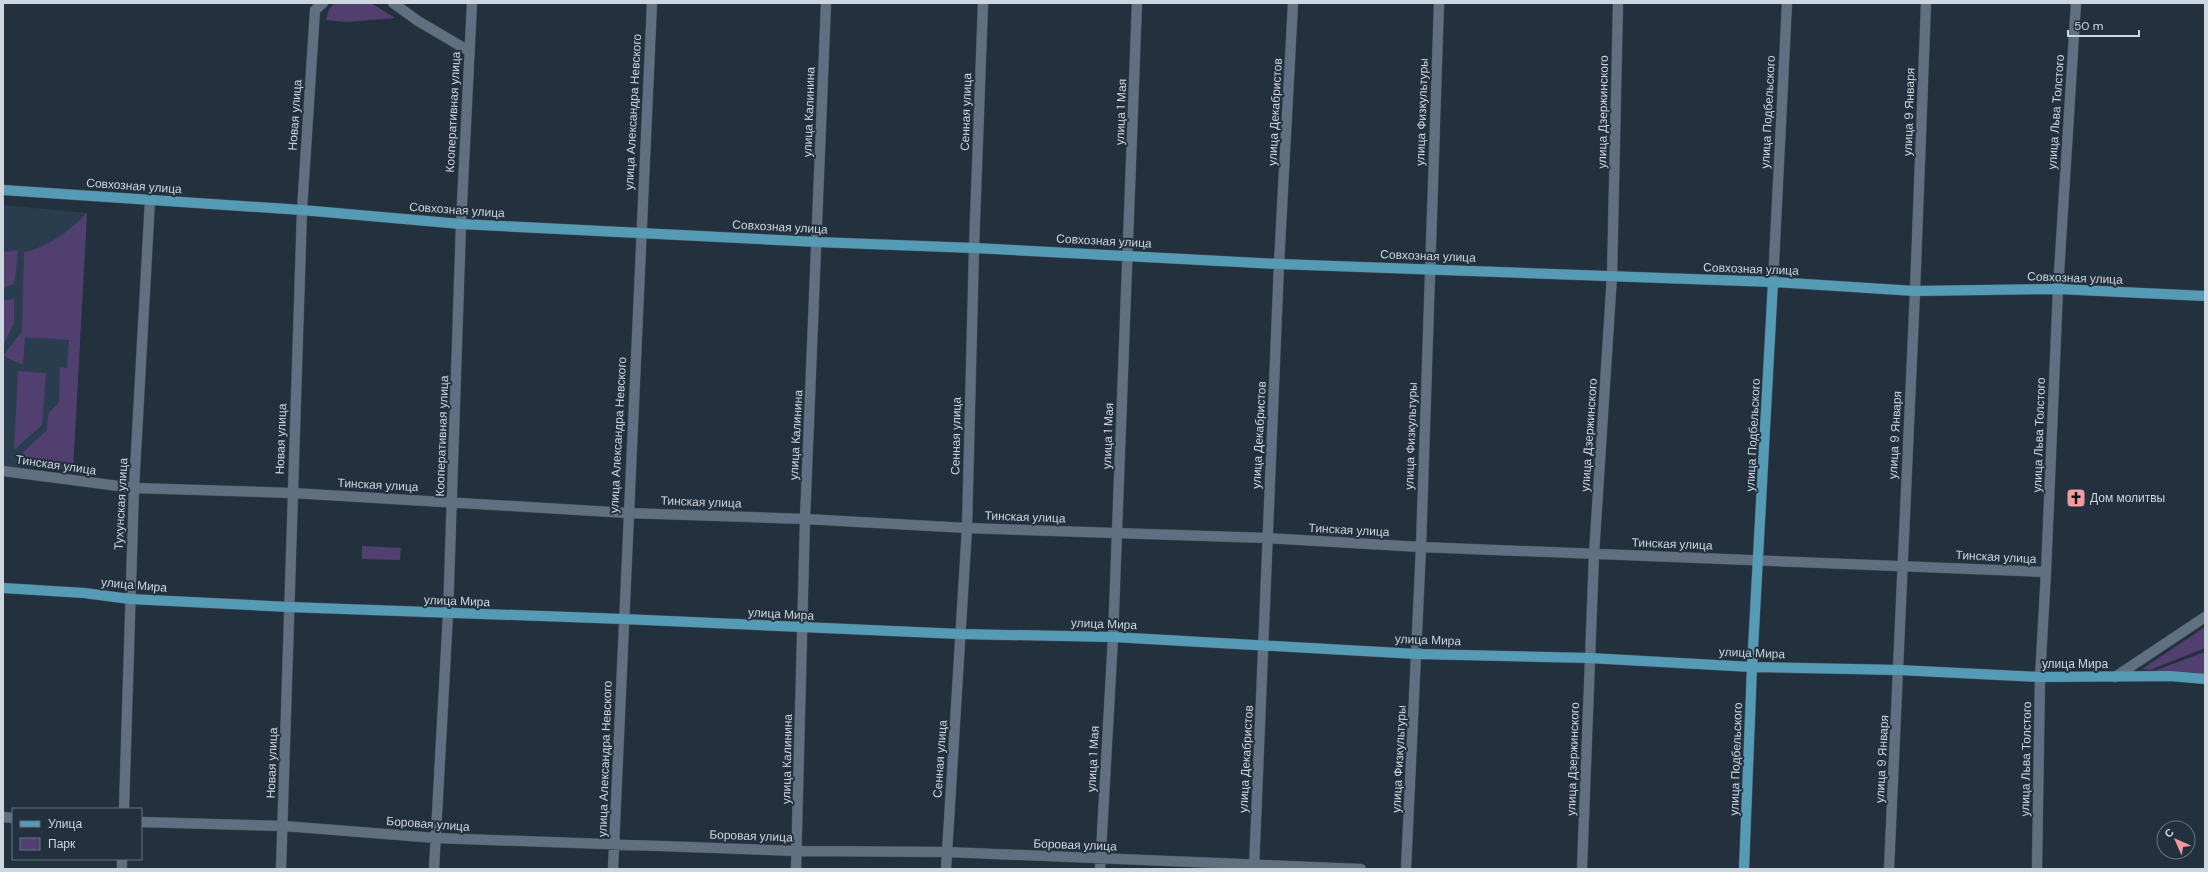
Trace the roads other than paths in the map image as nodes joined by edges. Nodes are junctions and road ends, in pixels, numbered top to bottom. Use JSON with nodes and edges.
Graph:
{"nodes":[{"id":1,"x":323,"y":3,"type":"edge"},
{"id":2,"x":393,"y":3,"type":"edge"},
{"id":3,"x":472,"y":3,"type":"edge"},
{"id":4,"x":652,"y":3,"type":"edge"},
{"id":5,"x":826,"y":3,"type":"edge"},
{"id":6,"x":983,"y":3,"type":"edge"},
{"id":7,"x":1138,"y":3,"type":"edge"},
{"id":8,"x":1292,"y":3,"type":"edge"},
{"id":9,"x":1439,"y":3,"type":"edge"},
{"id":10,"x":1618,"y":3,"type":"edge"},
{"id":11,"x":1787,"y":3,"type":"edge"},
{"id":12,"x":1926,"y":3,"type":"edge"},
{"id":13,"x":2076,"y":3,"type":"edge"},
{"id":14,"x":469,"y":51,"type":"junction"},
{"id":15,"x":3,"y":190,"type":"edge"},
{"id":16,"x":150,"y":200,"type":"junction"},
{"id":17,"x":302,"y":210,"type":"junction"},
{"id":18,"x":461,"y":224,"type":"junction"},
{"id":19,"x":641,"y":233,"type":"junction"},
{"id":20,"x":817,"y":242,"type":"junction"},
{"id":21,"x":974,"y":248,"type":"junction"},
{"id":22,"x":1129,"y":255,"type":"junction"},
{"id":23,"x":1279,"y":264,"type":"junction"},
{"id":24,"x":1430,"y":269,"type":"junction"},
{"id":25,"x":1612,"y":276,"type":"junction"},
{"id":26,"x":1773,"y":282,"type":"junction"},
{"id":27,"x":2058,"y":289,"type":"junction"},
{"id":28,"x":1916,"y":291,"type":"junction"},
{"id":29,"x":2205,"y":296,"type":"edge"},
{"id":30,"x":3,"y":471,"type":"edge"},
{"id":31,"x":134,"y":488,"type":"junction"},
{"id":32,"x":292,"y":493,"type":"junction"},
{"id":33,"x":453,"y":502,"type":"junction"},
{"id":34,"x":628,"y":513,"type":"junction"},
{"id":35,"x":805,"y":519,"type":"junction"},
{"id":36,"x":967,"y":528,"type":"junction"},
{"id":37,"x":1117,"y":534,"type":"junction"},
{"id":38,"x":1267,"y":538,"type":"junction"},
{"id":39,"x":1421,"y":547,"type":"junction"},
{"id":40,"x":1594,"y":554,"type":"junction"},
{"id":41,"x":1759,"y":561,"type":"junction"},
{"id":42,"x":1902,"y":565,"type":"junction"},
{"id":43,"x":2046,"y":572,"type":"junction"},
{"id":44,"x":3,"y":588,"type":"edge"},
{"id":45,"x":130,"y":599,"type":"junction"},
{"id":46,"x":290,"y":607,"type":"junction"},
{"id":47,"x":448,"y":614,"type":"junction"},
{"id":48,"x":2205,"y":617,"type":"edge"},
{"id":49,"x":623,"y":619,"type":"junction"},
{"id":50,"x":803,"y":628,"type":"junction"},
{"id":51,"x":960,"y":634,"type":"junction"},
{"id":52,"x":1113,"y":637,"type":"junction"},
{"id":53,"x":1264,"y":644,"type":"junction"},
{"id":54,"x":1416,"y":654,"type":"junction"},
{"id":55,"x":1589,"y":658,"type":"junction"},
{"id":56,"x":1752,"y":667,"type":"junction"},
{"id":57,"x":1899,"y":670,"type":"junction"},
{"id":58,"x":2040,"y":677,"type":"junction"},
{"id":59,"x":2115,"y":677,"type":"junction"},
{"id":60,"x":2205,"y":679,"type":"edge"},
{"id":61,"x":124,"y":808,"type":"edge"},
{"id":62,"x":142,"y":822,"type":"edge"},
{"id":63,"x":284,"y":826,"type":"junction"},
{"id":64,"x":436,"y":838,"type":"junction"},
{"id":65,"x":614,"y":844,"type":"junction"},
{"id":66,"x":797,"y":851,"type":"junction"},
{"id":67,"x":947,"y":852,"type":"junction"},
{"id":68,"x":1101,"y":864,"type":"edge"},
{"id":69,"x":1254,"y":866,"type":"edge"},
{"id":70,"x":282,"y":869,"type":"edge"},
{"id":71,"x":434,"y":869,"type":"edge"},
{"id":72,"x":614,"y":869,"type":"edge"},
{"id":73,"x":796,"y":869,"type":"edge"},
{"id":74,"x":946,"y":869,"type":"edge"},
{"id":75,"x":1361,"y":869,"type":"edge"},
{"id":76,"x":1406,"y":869,"type":"edge"},
{"id":77,"x":1582,"y":869,"type":"edge"},
{"id":78,"x":1744,"y":869,"type":"edge"},
{"id":79,"x":1889,"y":869,"type":"edge"},
{"id":80,"x":2037,"y":869,"type":"edge"}],
"edges":[{"from":1,"to":17,"type":"street","name":"Новая улица"},
{"from":2,"to":14,"type":"street"},
{"from":3,"to":14,"type":"street","name":"Кооперативная улица"},
{"from":4,"to":19,"type":"street","name":"улица Александра Невского"},
{"from":5,"to":20,"type":"street","name":"улица Калинина"},
{"from":6,"to":21,"type":"street","name":"Сенная улица"},
{"from":7,"to":22,"type":"street","name":"улица 1 Мая"},
{"from":8,"to":23,"type":"street","name":"улица Декабристов"},
{"from":9,"to":24,"type":"street","name":"улица Физкультуры"},
{"from":10,"to":25,"type":"street","name":"улица Дзержинского"},
{"from":11,"to":26,"type":"street","name":"улица Подбельского"},
{"from":12,"to":28,"type":"street","name":"улица 9 Января"},
{"from":13,"to":27,"type":"street","name":"улица Льва Толстого"},
{"from":14,"to":18,"type":"street","name":"Кооперативная улица"},
{"from":15,"to":16,"type":"main road","name":"Совхозная улица"},
{"from":16,"to":17,"type":"main road","name":"Совхозная улица"},
{"from":16,"to":31,"type":"street","name":"Тухунская улица"},
{"from":17,"to":18,"type":"main road","name":"Совхозная улица"},
{"from":17,"to":32,"type":"street","name":"Новая улица"},
{"from":18,"to":19,"type":"main road","name":"Совхозная улица"},
{"from":18,"to":33,"type":"street","name":"Кооперативная улица"},
{"from":19,"to":20,"type":"main road","name":"Совхозная улица"},
{"from":19,"to":34,"type":"street","name":"улица Александра Невского"},
{"from":20,"to":21,"type":"main road","name":"Совхозная улица"},
{"from":20,"to":35,"type":"street","name":"улица Калинина"},
{"from":21,"to":22,"type":"main road","name":"Совхозная улица"},
{"from":21,"to":36,"type":"street","name":"Сенная улица"},
{"from":22,"to":23,"type":"main road","name":"Совхозная улица"},
{"from":22,"to":37,"type":"street","name":"улица 1 Мая"},
{"from":23,"to":24,"type":"main road","name":"Совхозная улица"},
{"from":23,"to":38,"type":"street","name":"улица Декабристов"},
{"from":24,"to":25,"type":"main road","name":"Совхозная улица"},
{"from":24,"to":39,"type":"street","name":"улица Физкультуры"},
{"from":25,"to":26,"type":"main road","name":"Совхозная улица"},
{"from":25,"to":40,"type":"street","name":"улица Дзержинского"},
{"from":26,"to":28,"type":"main road","name":"Совхозная улица"},
{"from":26,"to":41,"type":"main road","name":"улица Подбельского"},
{"from":27,"to":28,"type":"main road","name":"Совхозная улица"},
{"from":27,"to":29,"type":"main road","name":"Совхозная улица"},
{"from":27,"to":43,"type":"street","name":"улица Льва Толстого"},
{"from":28,"to":42,"type":"street","name":"улица 9 Января"},
{"from":30,"to":31,"type":"street","name":"Тинская улица"},
{"from":31,"to":32,"type":"street","name":"Тинская улица"},
{"from":31,"to":45,"type":"street","name":"Тухунская улица"},
{"from":32,"to":33,"type":"street","name":"Тинская улица"},
{"from":32,"to":46,"type":"street","name":"Новая улица"},
{"from":33,"to":34,"type":"street","name":"Тинская улица"},
{"from":33,"to":47,"type":"street","name":"Кооперативная улица"},
{"from":34,"to":35,"type":"street","name":"Тинская улица"},
{"from":34,"to":49,"type":"street","name":"улица Александра Невского"},
{"from":35,"to":36,"type":"street","name":"Тинская улица"},
{"from":35,"to":50,"type":"street","name":"улица Калинина"},
{"from":36,"to":37,"type":"street","name":"Тинская улица"},
{"from":36,"to":51,"type":"street","name":"Сенная улица"},
{"from":37,"to":38,"type":"street","name":"Тинская улица"},
{"from":37,"to":52,"type":"street","name":"улица 1 Мая"},
{"from":38,"to":39,"type":"street","name":"Тинская улица"},
{"from":38,"to":53,"type":"street","name":"улица Декабристов"},
{"from":39,"to":40,"type":"street","name":"Тинская улица"},
{"from":39,"to":54,"type":"street","name":"улица Физкультуры"},
{"from":40,"to":41,"type":"street","name":"Тинская улица"},
{"from":40,"to":55,"type":"street","name":"улица Дзержинского"},
{"from":41,"to":42,"type":"street","name":"Тинская улица"},
{"from":41,"to":56,"type":"main road","name":"улица Подбельского"},
{"from":42,"to":43,"type":"street","name":"Тинская улица"},
{"from":42,"to":57,"type":"street","name":"улица 9 Января"},
{"from":43,"to":58,"type":"street","name":"улица Льва Толстого"},
{"from":44,"to":45,"type":"main road","name":"улица Мира"},
{"from":45,"to":46,"type":"main road","name":"улица Мира"},
{"from":45,"to":61,"type":"street","name":"Тухунская улица"},
{"from":46,"to":47,"type":"main road","name":"улица Мира"},
{"from":46,"to":63,"type":"street","name":"Новая улица"},
{"from":47,"to":49,"type":"main road","name":"улица Мира"},
{"from":47,"to":64,"type":"street","name":"Кооперативная улица"},
{"from":48,"to":59,"type":"street"},
{"from":49,"to":50,"type":"main road","name":"улица Мира"},
{"from":49,"to":65,"type":"street","name":"улица Александра Невского"},
{"from":50,"to":51,"type":"main road","name":"улица Мира"},
{"from":50,"to":66,"type":"street","name":"улица Калинина"},
{"from":51,"to":52,"type":"main road","name":"улица Мира"},
{"from":51,"to":67,"type":"street","name":"Сенная улица"},
{"from":52,"to":53,"type":"main road","name":"улица Мира"},
{"from":52,"to":68,"type":"street","name":"улица 1 Мая"},
{"from":53,"to":54,"type":"main road","name":"улица Мира"},
{"from":53,"to":69,"type":"street","name":"улица Декабристов"},
{"from":54,"to":55,"type":"main road","name":"улица Мира"},
{"from":54,"to":76,"type":"street","name":"улица Физкультуры"},
{"from":55,"to":56,"type":"main road","name":"улица Мира"},
{"from":55,"to":77,"type":"street","name":"улица Дзержинского"},
{"from":56,"to":57,"type":"main road","name":"улица Мира"},
{"from":56,"to":78,"type":"main road","name":"улица Подбельского"},
{"from":57,"to":58,"type":"main road","name":"улица Мира"},
{"from":57,"to":79,"type":"street","name":"улица 9 Января"},
{"from":58,"to":59,"type":"main road","name":"улица Мира"},
{"from":58,"to":80,"type":"street","name":"улица Льва Толстого"},
{"from":59,"to":60,"type":"main road","name":"улица Мира"},
{"from":62,"to":63,"type":"street","name":"Боровая улица"},
{"from":63,"to":64,"type":"street","name":"Боровая улица"},
{"from":63,"to":70,"type":"street","name":"Новая улица"},
{"from":64,"to":65,"type":"street","name":"Боровая улица"},
{"from":64,"to":71,"type":"street","name":"Кооперативная улица"},
{"from":65,"to":66,"type":"street","name":"Боровая улица"},
{"from":65,"to":72,"type":"street","name":"улица Александра Невского"},
{"from":66,"to":67,"type":"street","name":"Боровая улица"},
{"from":66,"to":73,"type":"street","name":"улица Калинина"},
{"from":67,"to":68,"type":"street","name":"Боровая улица"},
{"from":67,"to":74,"type":"street","name":"Сенная улица"},
{"from":68,"to":69,"type":"street","name":"Боровая улица"},
{"from":69,"to":75,"type":"street","name":"Боровая улица"}]}
